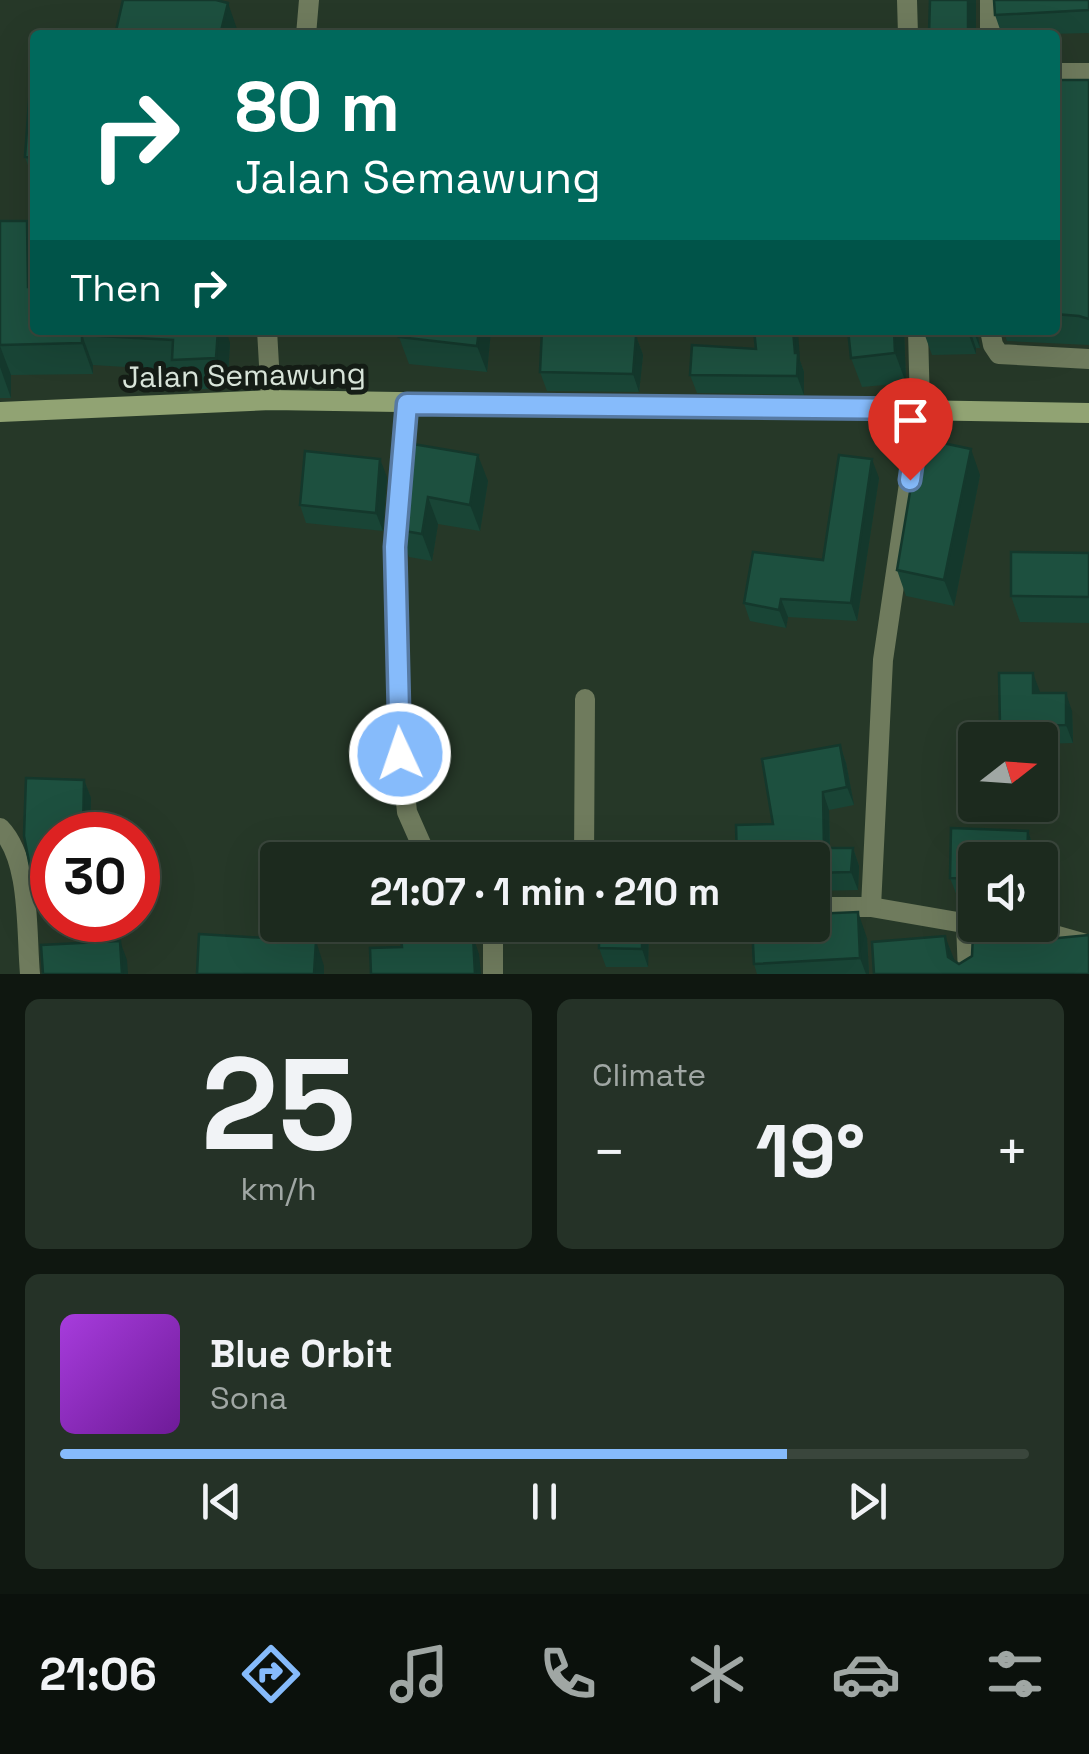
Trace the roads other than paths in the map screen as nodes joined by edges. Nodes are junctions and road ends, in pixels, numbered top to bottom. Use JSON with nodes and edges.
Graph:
{"nodes":[{"id":1,"x":310,"y":0,"type":"edge"},
{"id":2,"x":907,"y":0,"type":"edge"},
{"id":3,"x":990,"y":0,"type":"edge"},
{"id":4,"x":307,"y":30,"type":"edge"},
{"id":5,"x":908,"y":30,"type":"edge"},
{"id":6,"x":990,"y":30,"type":"edge"},
{"id":7,"x":1089,"y":73,"type":"edge"},
{"id":8,"x":1060,"y":74,"type":"edge"},
{"id":9,"x":266,"y":335,"type":"edge"},
{"id":10,"x":918,"y":335,"type":"edge"},
{"id":11,"x":991,"y":335,"type":"edge"},
{"id":12,"x":1089,"y":359,"type":"edge"},
{"id":13,"x":271,"y":400,"type":"junction"},
{"id":14,"x":407,"y":404,"type":"junction"},
{"id":15,"x":920,"y":409,"type":"junction"},
{"id":16,"x":0,"y":412,"type":"edge"},
{"id":17,"x":1089,"y":413,"type":"edge"},
{"id":18,"x":585,"y":699,"type":"dead end"},
{"id":19,"x":0,"y":828,"type":"edge"},
{"id":20,"x":420,"y":842,"type":"edge"},
{"id":21,"x":584,"y":842,"type":"edge"},
{"id":22,"x":871,"y":907,"type":"junction"},
{"id":23,"x":830,"y":908,"type":"edge"},
{"id":24,"x":958,"y":922,"type":"edge"},
{"id":25,"x":1058,"y":936,"type":"edge"},
{"id":26,"x":493,"y":942,"type":"edge"},
{"id":27,"x":971,"y":942,"type":"edge"},
{"id":28,"x":1089,"y":945,"type":"edge"},
{"id":29,"x":30,"y":974,"type":"edge"},
{"id":30,"x":493,"y":974,"type":"edge"},
{"id":31,"x":968,"y":974,"type":"edge"}],
"edges":[{"from":1,"to":4,"type":"street"},
{"from":2,"to":5,"type":"street"},
{"from":3,"to":6,"type":"street"},
{"from":7,"to":8,"type":"street"},
{"from":9,"to":13,"type":"street"},
{"from":10,"to":15,"type":"street"},
{"from":11,"to":12,"type":"street"},
{"from":13,"to":14,"type":"street","name":"Jalan Semawung"},
{"from":13,"to":16,"type":"street","name":"Jalan Semawung"},
{"from":14,"to":15,"type":"street","name":"Jalan Semawung"},
{"from":14,"to":20,"type":"street"},
{"from":15,"to":17,"type":"street","name":"Jalan Semawung"},
{"from":15,"to":22,"type":"street"},
{"from":18,"to":21,"type":"street"},
{"from":19,"to":29,"type":"street"},
{"from":22,"to":23,"type":"street"},
{"from":22,"to":24,"type":"street"},
{"from":25,"to":28,"type":"street"},
{"from":26,"to":30,"type":"street"},
{"from":27,"to":31,"type":"street"}]}
